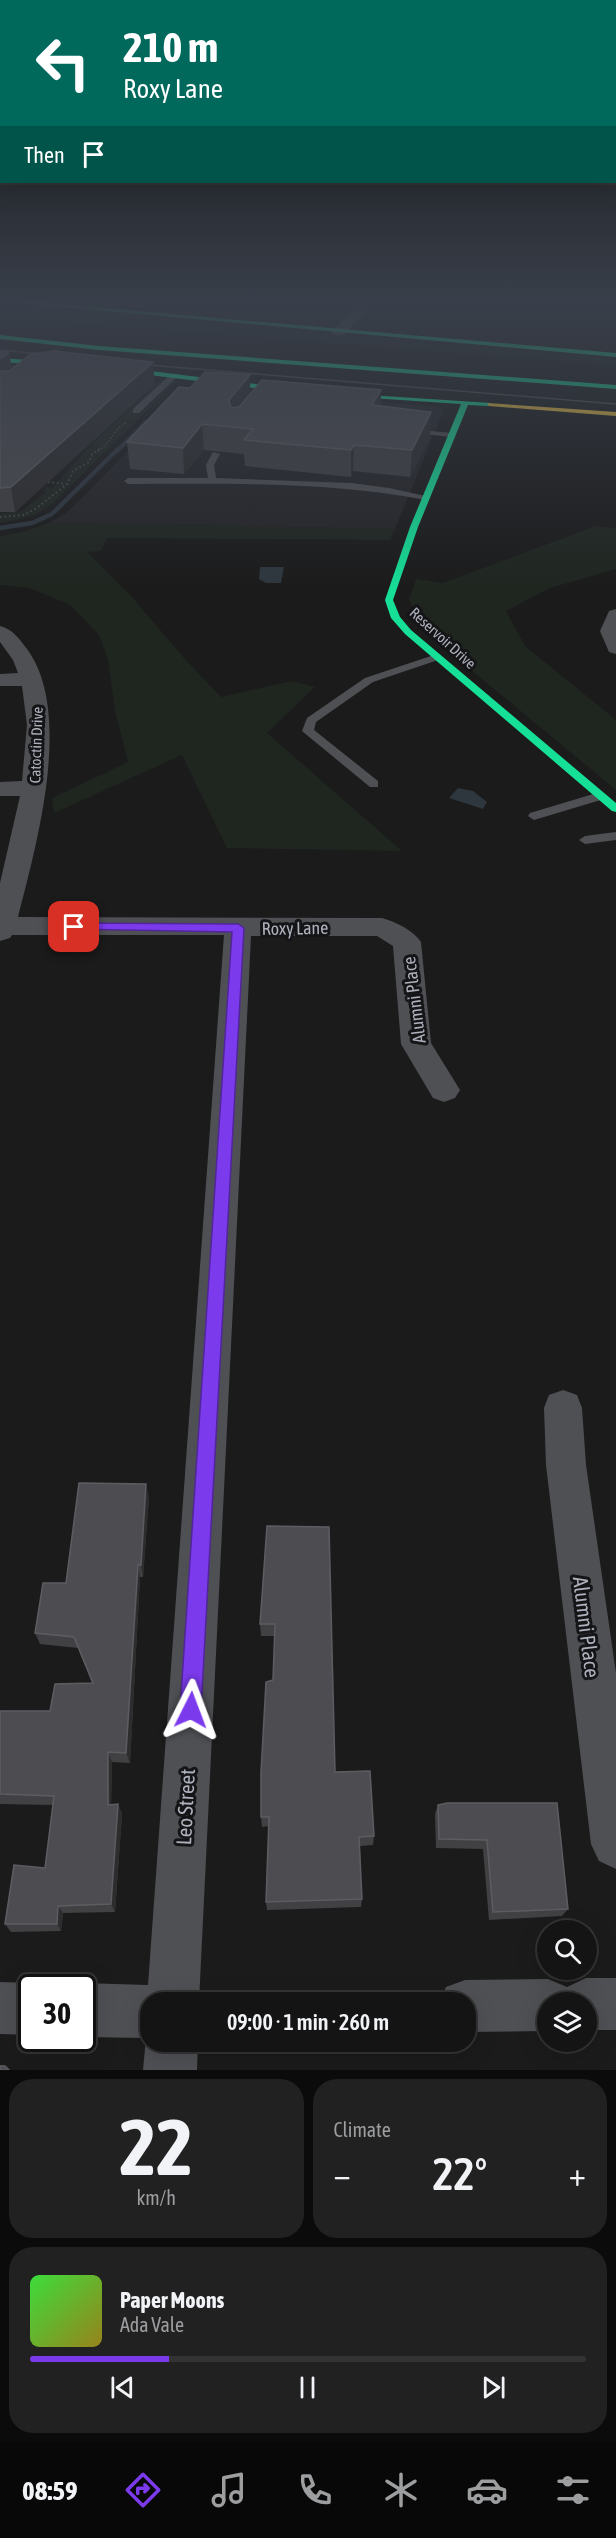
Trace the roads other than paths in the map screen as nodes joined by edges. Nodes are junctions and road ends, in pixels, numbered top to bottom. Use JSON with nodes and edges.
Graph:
{"nodes":[{"id":1,"x":149,"y":399,"type":"edge"},
{"id":2,"x":327,"y":399,"type":"edge"},
{"id":3,"x":144,"y":403,"type":"junction"},
{"id":4,"x":465,"y":403,"type":"junction"},
{"id":5,"x":155,"y":404,"type":"dead end"},
{"id":6,"x":136,"y":411,"type":"road end"},
{"id":7,"x":616,"y":414,"type":"edge"},
{"id":8,"x":423,"y":432,"type":"edge"},
{"id":9,"x":452,"y":435,"type":"junction"},
{"id":10,"x":216,"y":453,"type":"edge"},
{"id":11,"x":226,"y":454,"type":"edge"},
{"id":12,"x":215,"y":480,"type":"junction"},
{"id":13,"x":128,"y":481,"type":"dead end"},
{"id":14,"x":426,"y":497,"type":"junction"},
{"id":15,"x":616,"y":615,"type":"edge"},
{"id":16,"x":2,"y":633,"type":"edge"},
{"id":17,"x":616,"y":648,"type":"edge"},
{"id":18,"x":437,"y":657,"type":"junction"},
{"id":19,"x":31,"y":679,"type":"junction"},
{"id":20,"x":0,"y":680,"type":"edge"},
{"id":21,"x":374,"y":784,"type":"dead end"},
{"id":22,"x":35,"y":788,"type":"junction"},
{"id":23,"x":0,"y":789,"type":"edge"},
{"id":24,"x":600,"y":796,"type":"junction"},
{"id":25,"x":616,"y":809,"type":"edge"},
{"id":26,"x":534,"y":816,"type":"dead end"},
{"id":27,"x":616,"y":836,"type":"edge"},
{"id":28,"x":585,"y":840,"type":"dead end"},
{"id":29,"x":372,"y":927,"type":"joint"},
{"id":30,"x":238,"y":928,"type":"junction"},
{"id":31,"x":1,"y":929,"type":"edge"},
{"id":32,"x":444,"y":1090,"type":"dead end"},
{"id":33,"x":563,"y":1408,"type":"dead end"},
{"id":34,"x":616,"y":1844,"type":"edge"},
{"id":35,"x":174,"y":1992,"type":"edge"},
{"id":36,"x":597,"y":2004,"type":"edge"},
{"id":37,"x":616,"y":2004,"type":"edge"},
{"id":38,"x":537,"y":2005,"type":"edge"},
{"id":39,"x":476,"y":2007,"type":"edge"},
{"id":40,"x":0,"y":2008,"type":"edge"},
{"id":41,"x":18,"y":2009,"type":"edge"},
{"id":42,"x":96,"y":2010,"type":"edge"},
{"id":43,"x":140,"y":2012,"type":"edge"},
{"id":44,"x":171,"y":2052,"type":"edge"},
{"id":45,"x":170,"y":2070,"type":"edge"}],
"edges":[{"from":1,"to":3,"type":"lane"},
{"from":2,"to":4,"type":"main road"},
{"from":3,"to":5,"type":"lane"},
{"from":3,"to":6,"type":"lane"},
{"from":4,"to":7,"type":"main road"},
{"from":4,"to":9,"type":"main road","name":"Reservoir Drive"},
{"from":8,"to":9,"type":"lane"},
{"from":9,"to":14,"type":"main road","name":"Reservoir Drive"},
{"from":10,"to":12,"type":"lane"},
{"from":11,"to":12,"type":"lane"},
{"from":12,"to":13,"type":"lane"},
{"from":12,"to":14,"type":"lane"},
{"from":14,"to":18,"type":"main road","name":"Reservoir Drive"},
{"from":15,"to":17,"type":"street"},
{"from":16,"to":19,"type":"street","name":"Catoctin Drive"},
{"from":18,"to":21,"type":"lane"},
{"from":18,"to":24,"type":"main road","name":"Reservoir Drive"},
{"from":19,"to":20,"type":"street"},
{"from":19,"to":22,"type":"street","name":"Catoctin Drive"},
{"from":22,"to":23,"type":"street"},
{"from":22,"to":31,"type":"street","name":"Catoctin Drive"},
{"from":24,"to":25,"type":"main road","name":"Reservoir Drive"},
{"from":24,"to":26,"type":"lane"},
{"from":27,"to":28,"type":"lane"},
{"from":29,"to":30,"type":"street","name":"Roxy Lane"},
{"from":29,"to":32,"type":"street","name":"Alumni Place"},
{"from":30,"to":31,"type":"street","name":"Roxy Lane"},
{"from":30,"to":35,"type":"street","name":"Leo Street"},
{"from":33,"to":34,"type":"street","name":"Alumni Place"},
{"from":36,"to":37,"type":"street"},
{"from":38,"to":39,"type":"street"},
{"from":40,"to":41,"type":"street"},
{"from":42,"to":43,"type":"street"},
{"from":44,"to":45,"type":"street"}]}
